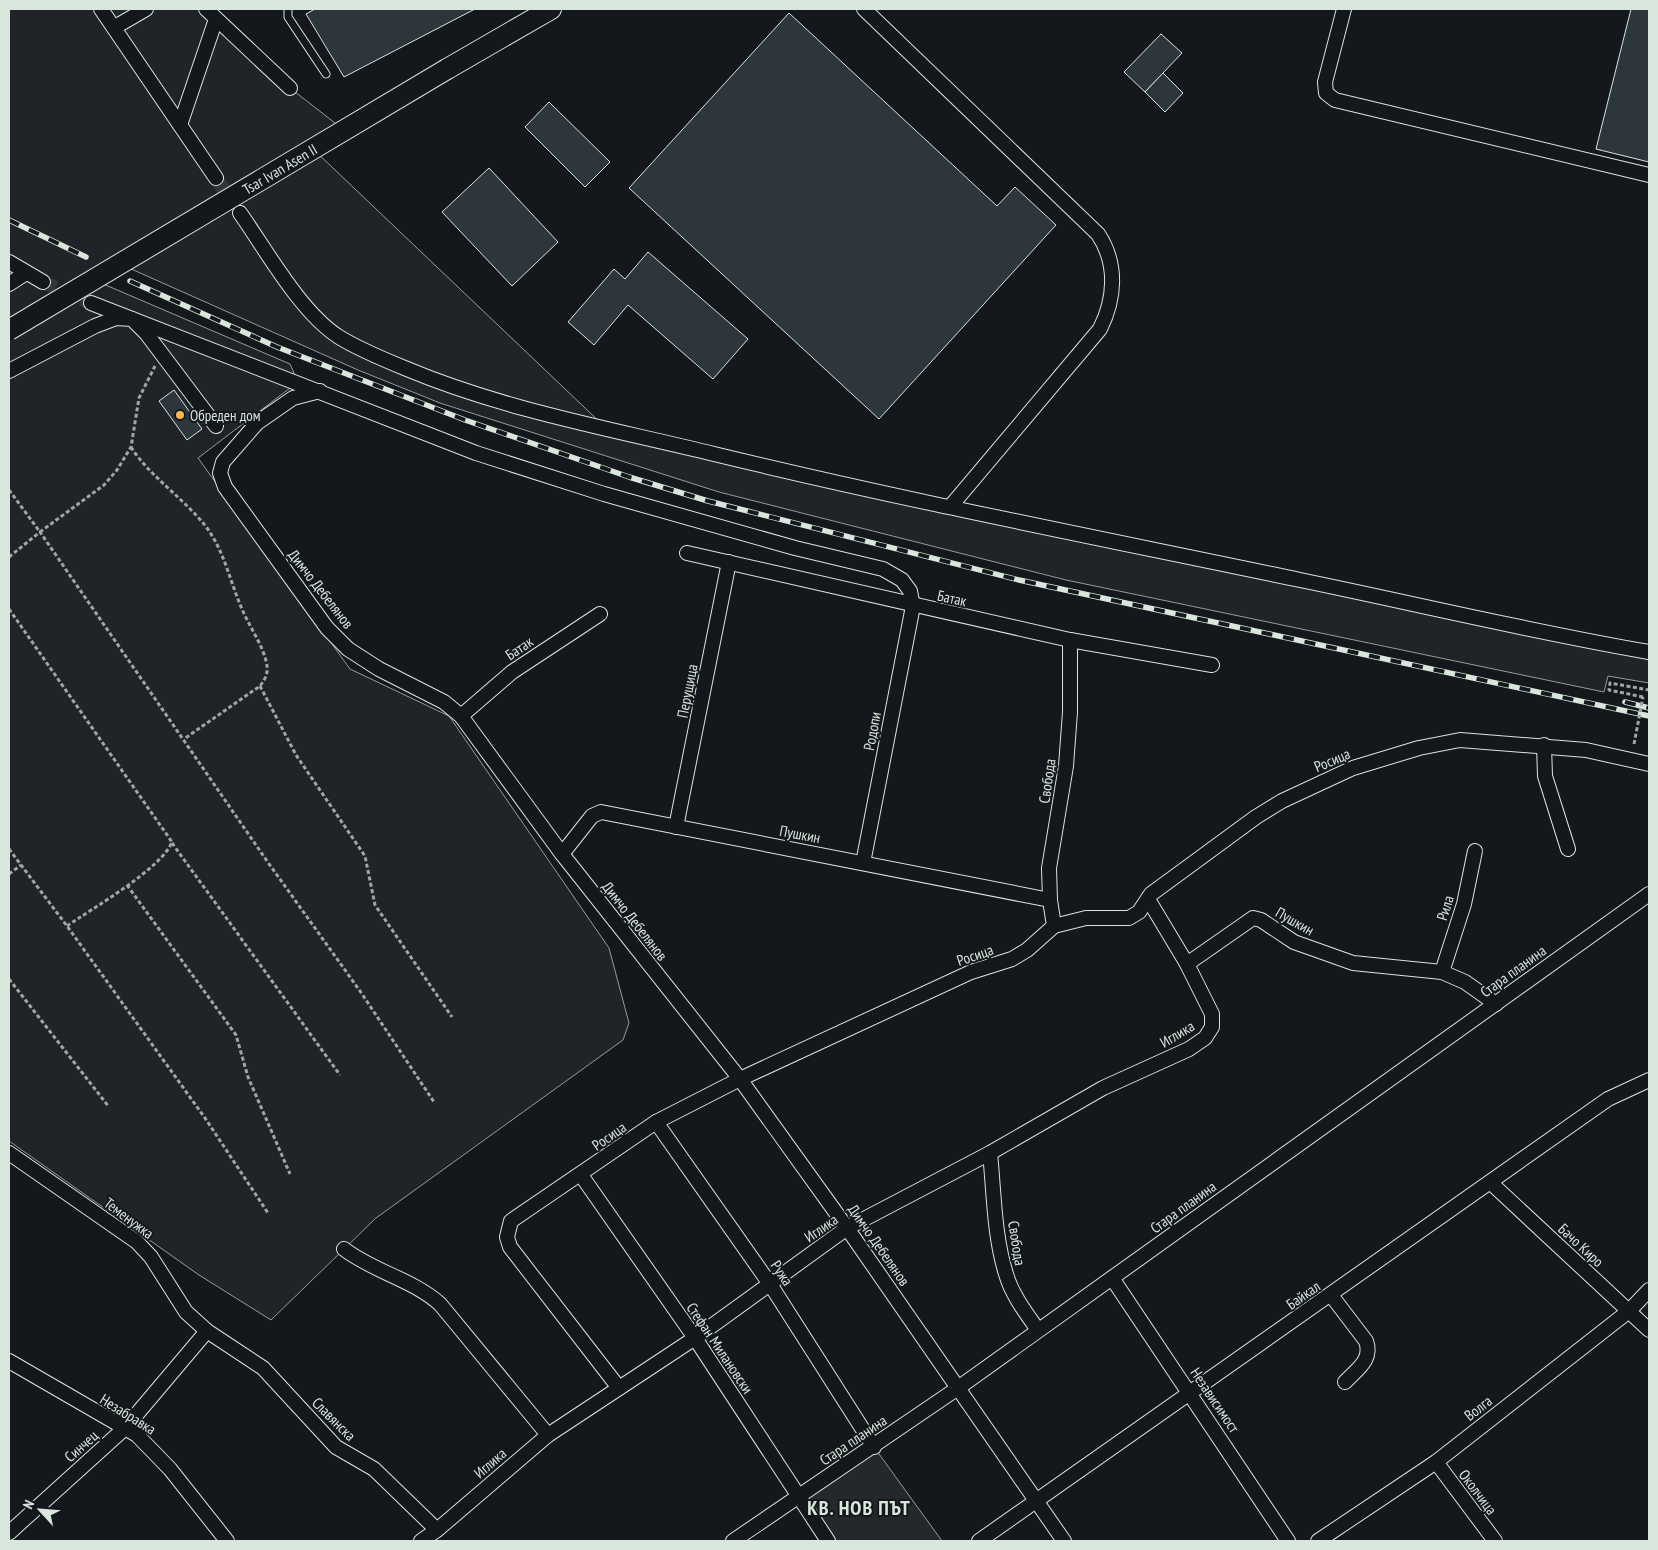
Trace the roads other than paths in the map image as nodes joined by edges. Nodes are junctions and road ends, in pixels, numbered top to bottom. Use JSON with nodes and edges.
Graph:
{"nodes":[{"id":1,"x":101,"y":9,"type":"edge"},
{"id":2,"x":146,"y":9,"type":"edge"},
{"id":3,"x":206,"y":9,"type":"edge"},
{"id":4,"x":288,"y":9,"type":"edge"},
{"id":5,"x":551,"y":9,"type":"edge"},
{"id":6,"x":864,"y":9,"type":"edge"},
{"id":7,"x":1344,"y":9,"type":"edge"},
{"id":8,"x":216,"y":19,"type":"junction"},
{"id":9,"x":115,"y":27,"type":"junction"},
{"id":10,"x":326,"y":74,"type":"dead end"},
{"id":11,"x":290,"y":88,"type":"dead end"},
{"id":12,"x":180,"y":125,"type":"junction"},
{"id":13,"x":1649,"y":175,"type":"edge"},
{"id":14,"x":216,"y":178,"type":"tunnel mouth"},
{"id":15,"x":240,"y":213,"type":"tunnel mouth"},
{"id":16,"x":9,"y":262,"type":"edge"},
{"id":17,"x":26,"y":273,"type":"junction"},
{"id":18,"x":43,"y":282,"type":"tunnel mouth"},
{"id":19,"x":9,"y":284,"type":"edge"},
{"id":20,"x":91,"y":303,"type":"tunnel mouth"},
{"id":21,"x":132,"y":319,"type":"junction"},
{"id":22,"x":9,"y":330,"type":"edge"},
{"id":23,"x":9,"y":371,"type":"edge"},
{"id":24,"x":320,"y":391,"type":"junction"},
{"id":25,"x":216,"y":426,"type":"dead end"},
{"id":26,"x":950,"y":507,"type":"junction"},
{"id":27,"x":687,"y":553,"type":"dead end"},
{"id":28,"x":730,"y":562,"type":"junction"},
{"id":29,"x":913,"y":606,"type":"junction"},
{"id":30,"x":600,"y":614,"type":"dead end"},
{"id":31,"x":1070,"y":640,"type":"junction"},
{"id":32,"x":1649,"y":652,"type":"edge"},
{"id":33,"x":1212,"y":665,"type":"dead end"},
{"id":34,"x":461,"y":716,"type":"junction"},
{"id":35,"x":1544,"y":746,"type":"junction"},
{"id":36,"x":1649,"y":764,"type":"edge"},
{"id":37,"x":676,"y":827,"type":"junction"},
{"id":38,"x":1568,"y":849,"type":"dead end"},
{"id":39,"x":1475,"y":851,"type":"dead end"},
{"id":40,"x":562,"y":854,"type":"junction"},
{"id":41,"x":863,"y":863,"type":"junction"},
{"id":42,"x":1649,"y":894,"type":"edge"},
{"id":43,"x":1148,"y":899,"type":"junction"},
{"id":44,"x":1050,"y":900,"type":"junction"},
{"id":45,"x":1054,"y":926,"type":"junction"},
{"id":46,"x":1187,"y":964,"type":"junction"},
{"id":47,"x":1442,"y":972,"type":"junction"},
{"id":48,"x":1496,"y":1004,"type":"junction"},
{"id":49,"x":740,"y":1079,"type":"junction"},
{"id":50,"x":1649,"y":1080,"type":"edge"},
{"id":51,"x":656,"y":1122,"type":"junction"},
{"id":52,"x":9,"y":1153,"type":"edge"},
{"id":53,"x":990,"y":1153,"type":"junction"},
{"id":54,"x":580,"y":1175,"type":"junction"},
{"id":55,"x":1491,"y":1183,"type":"junction"},
{"id":56,"x":847,"y":1228,"type":"junction"},
{"id":57,"x":344,"y":1248,"type":"dead end"},
{"id":58,"x":1112,"y":1278,"type":"junction"},
{"id":59,"x":770,"y":1284,"type":"junction"},
{"id":60,"x":1649,"y":1290,"type":"edge"},
{"id":61,"x":1331,"y":1295,"type":"junction"},
{"id":62,"x":1628,"y":1311,"type":"junction"},
{"id":63,"x":207,"y":1330,"type":"junction"},
{"id":64,"x":1038,"y":1330,"type":"junction"},
{"id":65,"x":1649,"y":1330,"type":"edge"},
{"id":66,"x":695,"y":1338,"type":"junction"},
{"id":67,"x":9,"y":1362,"type":"edge"},
{"id":68,"x":1345,"y":1382,"type":"dead end"},
{"id":69,"x":619,"y":1388,"type":"junction"},
{"id":70,"x":958,"y":1388,"type":"junction"},
{"id":71,"x":1191,"y":1393,"type":"junction"},
{"id":72,"x":125,"y":1428,"type":"junction"},
{"id":73,"x":548,"y":1434,"type":"junction"},
{"id":74,"x":874,"y":1446,"type":"junction"},
{"id":75,"x":1436,"y":1462,"type":"junction"},
{"id":76,"x":798,"y":1498,"type":"junction"},
{"id":77,"x":1036,"y":1501,"type":"junction"},
{"id":78,"x":437,"y":1530,"type":"junction"},
{"id":79,"x":9,"y":1533,"type":"edge"},
{"id":80,"x":227,"y":1541,"type":"edge"},
{"id":81,"x":421,"y":1541,"type":"edge"},
{"id":82,"x":734,"y":1541,"type":"edge"},
{"id":83,"x":828,"y":1541,"type":"edge"},
{"id":84,"x":979,"y":1541,"type":"edge"},
{"id":85,"x":1064,"y":1541,"type":"edge"},
{"id":86,"x":1288,"y":1541,"type":"edge"},
{"id":87,"x":1318,"y":1541,"type":"edge"},
{"id":88,"x":1495,"y":1541,"type":"edge"}],
"edges":[{"from":1,"to":9,"type":"street"},
{"from":2,"to":9,"type":"street"},
{"from":3,"to":8,"type":"street"},
{"from":4,"to":10,"type":"lane"},
{"from":5,"to":22,"type":"main road","name":"Tsar Ivan Asen II","bridge":true},
{"from":6,"to":26,"type":"street"},
{"from":7,"to":13,"type":"street"},
{"from":8,"to":11,"type":"street"},
{"from":8,"to":12,"type":"street"},
{"from":9,"to":12,"type":"street"},
{"from":12,"to":14,"type":"street"},
{"from":15,"to":26,"type":"street"},
{"from":16,"to":17,"type":"street"},
{"from":17,"to":18,"type":"street"},
{"from":17,"to":19,"type":"street"},
{"from":20,"to":21,"type":"street"},
{"from":21,"to":23,"type":"street"},
{"from":21,"to":24,"type":"street"},
{"from":21,"to":25,"type":"street"},
{"from":24,"to":29,"type":"street"},
{"from":24,"to":34,"type":"street","name":"Димчо Дебелянов"},
{"from":26,"to":32,"type":"street"},
{"from":27,"to":28,"type":"street","name":"Батак"},
{"from":28,"to":29,"type":"street","name":"Батак"},
{"from":28,"to":37,"type":"street","name":"Перущица"},
{"from":29,"to":31,"type":"street","name":"Батак"},
{"from":29,"to":41,"type":"street","name":"Родопи"},
{"from":30,"to":34,"type":"street","name":"Батак"},
{"from":31,"to":33,"type":"street","name":"Батак"},
{"from":31,"to":44,"type":"street","name":"Свобода"},
{"from":34,"to":40,"type":"street","name":"Димчо Дебелянов"},
{"from":35,"to":36,"type":"street","name":"Росица"},
{"from":35,"to":38,"type":"street"},
{"from":35,"to":43,"type":"street","name":"Росица"},
{"from":37,"to":40,"type":"street","name":"Пушкин"},
{"from":37,"to":41,"type":"street","name":"Пушкин"},
{"from":39,"to":47,"type":"street","name":"Рила"},
{"from":40,"to":49,"type":"street","name":"Димчо Дебелянов"},
{"from":41,"to":44,"type":"street","name":"Пушкин"},
{"from":42,"to":48,"type":"street","name":"Стара планина"},
{"from":43,"to":45,"type":"street","name":"Росица"},
{"from":43,"to":46,"type":"street"},
{"from":44,"to":45,"type":"street","name":"Свобода"},
{"from":45,"to":49,"type":"street","name":"Росица"},
{"from":46,"to":47,"type":"street","name":"Пушкин"},
{"from":46,"to":53,"type":"street","name":"Иглика"},
{"from":47,"to":48,"type":"street","name":"Пушкин"},
{"from":48,"to":58,"type":"street","name":"Стара планина"},
{"from":49,"to":51,"type":"street","name":"Росица"},
{"from":49,"to":56,"type":"street","name":"Димчо Дебелянов"},
{"from":50,"to":55,"type":"street","name":"Байкал"},
{"from":51,"to":54,"type":"street","name":"Росица"},
{"from":51,"to":59,"type":"street","name":"Ружа"},
{"from":52,"to":63,"type":"street","name":"Теменужка"},
{"from":53,"to":56,"type":"street","name":"Иглика"},
{"from":53,"to":64,"type":"street","name":"Свобода"},
{"from":54,"to":66,"type":"street","name":"Стефан Милановски"},
{"from":54,"to":69,"type":"street","name":"Росица"},
{"from":55,"to":61,"type":"street","name":"Байкал"},
{"from":55,"to":62,"type":"street","name":"Бачо Киро"},
{"from":56,"to":59,"type":"street","name":"Иглика"},
{"from":56,"to":70,"type":"street","name":"Димчо Дебелянов"},
{"from":57,"to":73,"type":"street"},
{"from":58,"to":64,"type":"street","name":"Стара планина"},
{"from":58,"to":71,"type":"street","name":"Независимост"},
{"from":59,"to":66,"type":"street","name":"Иглика"},
{"from":59,"to":74,"type":"street","name":"Ружа"},
{"from":60,"to":62,"type":"street","name":"Волга"},
{"from":61,"to":68,"type":"street"},
{"from":61,"to":71,"type":"street","name":"Байкал"},
{"from":62,"to":65,"type":"street","name":"Бачо Киро"},
{"from":62,"to":75,"type":"street","name":"Волга"},
{"from":63,"to":72,"type":"street","name":"Синчец"},
{"from":63,"to":78,"type":"street","name":"Славянска"},
{"from":64,"to":70,"type":"street","name":"Стара планина"},
{"from":66,"to":69,"type":"street","name":"Иглика"},
{"from":66,"to":76,"type":"street","name":"Стефан Милановски"},
{"from":67,"to":72,"type":"street","name":"Незабравка"},
{"from":69,"to":73,"type":"street","name":"Иглика"},
{"from":70,"to":74,"type":"street","name":"Стара планина"},
{"from":70,"to":77,"type":"street","name":"Димчо Дебелянов"},
{"from":71,"to":77,"type":"street","name":"Байкал"},
{"from":71,"to":86,"type":"street","name":"Независимост"},
{"from":72,"to":79,"type":"street","name":"Синчец"},
{"from":72,"to":80,"type":"street","name":"Незабравка"},
{"from":73,"to":78,"type":"street","name":"Иглика"},
{"from":74,"to":76,"type":"street","name":"Стара планина"},
{"from":75,"to":87,"type":"street","name":"Волга"},
{"from":75,"to":88,"type":"street","name":"Околчица"},
{"from":76,"to":82,"type":"street","name":"Стара планина"},
{"from":76,"to":83,"type":"street","name":"Стефан Милановски"},
{"from":77,"to":84,"type":"street","name":"Байкал"},
{"from":77,"to":85,"type":"street","name":"Димчо Дебелянов"},
{"from":78,"to":81,"type":"street","name":"Иглика"}]}
